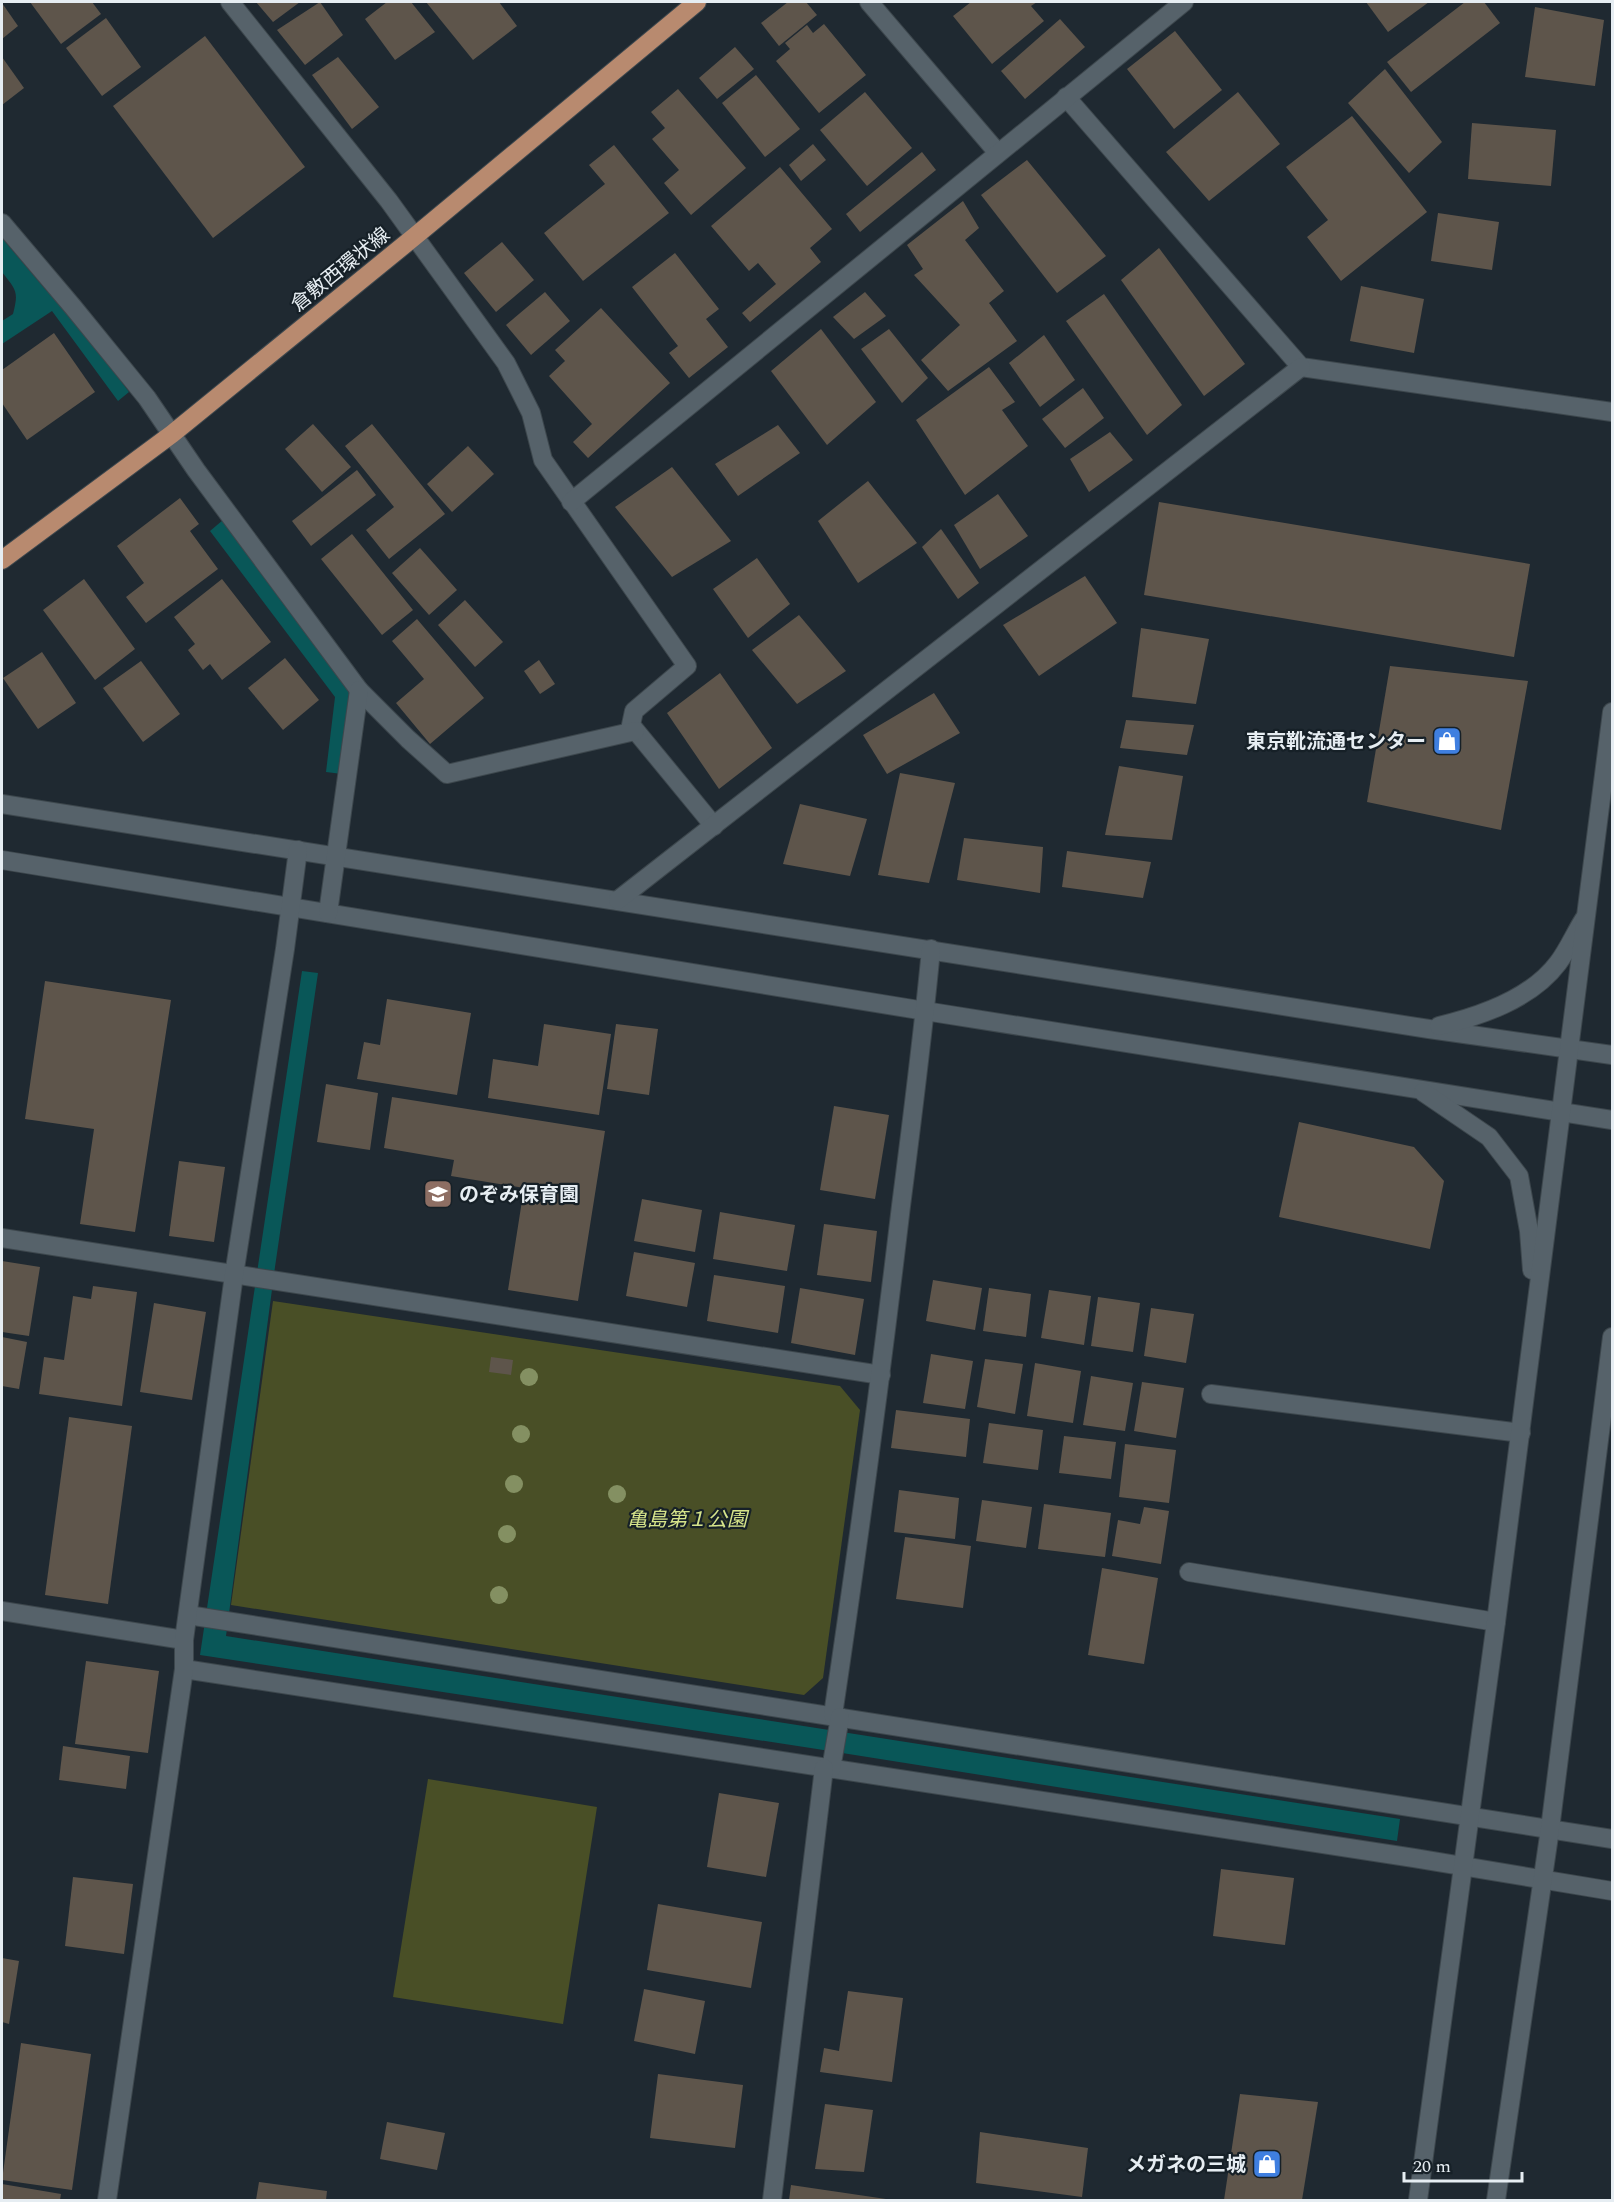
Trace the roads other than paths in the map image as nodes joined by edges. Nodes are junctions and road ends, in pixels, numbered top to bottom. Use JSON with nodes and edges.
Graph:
{"nodes":[{"id":1,"x":230,"y":2,"type":"edge"},
{"id":2,"x":698,"y":2,"type":"edge"},
{"id":3,"x":869,"y":2,"type":"edge"},
{"id":4,"x":1184,"y":2,"type":"edge"},
{"id":5,"x":1066,"y":97,"type":"junction"},
{"id":6,"x":998,"y":153,"type":"junction"},
{"id":7,"x":2,"y":223,"type":"edge"},
{"id":8,"x":414,"y":237,"type":"junction"},
{"id":9,"x":1301,"y":367,"type":"junction"},
{"id":10,"x":1612,"y":412,"type":"edge"},
{"id":11,"x":172,"y":434,"type":"junction"},
{"id":12,"x":571,"y":502,"type":"junction"},
{"id":13,"x":2,"y":560,"type":"edge"},
{"id":14,"x":359,"y":690,"type":"junction"},
{"id":15,"x":1612,"y":712,"type":"edge"},
{"id":16,"x":635,"y":731,"type":"junction"},
{"id":17,"x":2,"y":804,"type":"edge"},
{"id":18,"x":714,"y":825,"type":"junction"},
{"id":19,"x":298,"y":850,"type":"junction"},
{"id":20,"x":336,"y":856,"type":"junction"},
{"id":21,"x":2,"y":860,"type":"edge"},
{"id":22,"x":618,"y":900,"type":"junction"},
{"id":23,"x":291,"y":907,"type":"junction"},
{"id":24,"x":1588,"y":912,"type":"junction"},
{"id":25,"x":328,"y":913,"type":"junction"},
{"id":26,"x":931,"y":949,"type":"junction"},
{"id":27,"x":926,"y":1011,"type":"junction"},
{"id":28,"x":1429,"y":1029,"type":"junction"},
{"id":29,"x":1570,"y":1048,"type":"junction"},
{"id":30,"x":1612,"y":1054,"type":"edge"},
{"id":31,"x":1419,"y":1089,"type":"junction"},
{"id":32,"x":1561,"y":1111,"type":"junction"},
{"id":33,"x":1612,"y":1120,"type":"edge"},
{"id":34,"x":2,"y":1238,"type":"edge"},
{"id":35,"x":243,"y":1276,"type":"junction"},
{"id":36,"x":1535,"y":1311,"type":"junction"},
{"id":37,"x":1612,"y":1337,"type":"edge"},
{"id":38,"x":881,"y":1375,"type":"junction"},
{"id":39,"x":1211,"y":1394,"type":"dead end"},
{"id":40,"x":1521,"y":1433,"type":"junction"},
{"id":41,"x":1189,"y":1572,"type":"dead end"},
{"id":42,"x":2,"y":1611,"type":"edge"},
{"id":43,"x":194,"y":1616,"type":"junction"},
{"id":44,"x":1496,"y":1622,"type":"junction"},
{"id":45,"x":184,"y":1640,"type":"junction"},
{"id":46,"x":184,"y":1669,"type":"junction"},
{"id":47,"x":837,"y":1720,"type":"junction"},
{"id":48,"x":829,"y":1764,"type":"junction"},
{"id":49,"x":1471,"y":1816,"type":"junction"},
{"id":50,"x":1550,"y":1829,"type":"junction"},
{"id":51,"x":1612,"y":1839,"type":"edge"},
{"id":52,"x":1463,"y":1867,"type":"junction"},
{"id":53,"x":1543,"y":1880,"type":"junction"},
{"id":54,"x":1612,"y":1892,"type":"edge"},
{"id":55,"x":107,"y":2200,"type":"edge"},
{"id":56,"x":772,"y":2200,"type":"edge"},
{"id":57,"x":1418,"y":2200,"type":"edge"},
{"id":58,"x":1496,"y":2200,"type":"edge"}],
"edges":[{"from":1,"to":8,"type":"street"},
{"from":2,"to":8,"type":"main road","name":"倉敷西環状線"},
{"from":3,"to":6,"type":"street"},
{"from":4,"to":5,"type":"street"},
{"from":5,"to":6,"type":"street"},
{"from":5,"to":9,"type":"street"},
{"from":6,"to":12,"type":"street"},
{"from":7,"to":11,"type":"street"},
{"from":8,"to":11,"type":"main road","name":"倉敷西環状線"},
{"from":8,"to":12,"type":"street"},
{"from":9,"to":10,"type":"street"},
{"from":9,"to":18,"type":"street"},
{"from":11,"to":13,"type":"main road","name":"倉敷西環状線"},
{"from":11,"to":14,"type":"street"},
{"from":12,"to":16,"type":"street"},
{"from":14,"to":16,"type":"street"},
{"from":14,"to":20,"type":"street"},
{"from":15,"to":24,"type":"street"},
{"from":16,"to":18,"type":"street"},
{"from":17,"to":19,"type":"street"},
{"from":18,"to":22,"type":"street"},
{"from":19,"to":20,"type":"street"},
{"from":19,"to":23,"type":"street"},
{"from":20,"to":22,"type":"street"},
{"from":20,"to":25,"type":"street"},
{"from":21,"to":23,"type":"street"},
{"from":22,"to":26,"type":"street"},
{"from":23,"to":25,"type":"street"},
{"from":23,"to":35,"type":"street"},
{"from":24,"to":28,"type":"street"},
{"from":24,"to":29,"type":"street"},
{"from":25,"to":27,"type":"street"},
{"from":26,"to":27,"type":"street"},
{"from":26,"to":28,"type":"street"},
{"from":27,"to":31,"type":"street"},
{"from":27,"to":38,"type":"street"},
{"from":28,"to":29,"type":"street"},
{"from":29,"to":30,"type":"street"},
{"from":29,"to":32,"type":"street"},
{"from":31,"to":32,"type":"street"},
{"from":31,"to":36,"type":"street"},
{"from":32,"to":33,"type":"street"},
{"from":32,"to":36,"type":"street"},
{"from":34,"to":35,"type":"street"},
{"from":35,"to":38,"type":"street"},
{"from":35,"to":43,"type":"street"},
{"from":36,"to":40,"type":"street"},
{"from":37,"to":50,"type":"street"},
{"from":38,"to":47,"type":"street"},
{"from":39,"to":40,"type":"street"},
{"from":40,"to":44,"type":"street"},
{"from":41,"to":44,"type":"street"},
{"from":42,"to":45,"type":"street"},
{"from":43,"to":45,"type":"street"},
{"from":43,"to":47,"type":"street"},
{"from":44,"to":49,"type":"street"},
{"from":45,"to":46,"type":"street"},
{"from":46,"to":48,"type":"street"},
{"from":46,"to":55,"type":"street"},
{"from":47,"to":48,"type":"street"},
{"from":47,"to":49,"type":"street"},
{"from":48,"to":52,"type":"street"},
{"from":48,"to":56,"type":"street"},
{"from":49,"to":50,"type":"street"},
{"from":49,"to":52,"type":"street"},
{"from":50,"to":51,"type":"street"},
{"from":50,"to":53,"type":"street"},
{"from":52,"to":53,"type":"street"},
{"from":52,"to":57,"type":"street"},
{"from":53,"to":54,"type":"street"},
{"from":53,"to":58,"type":"street"}]}
